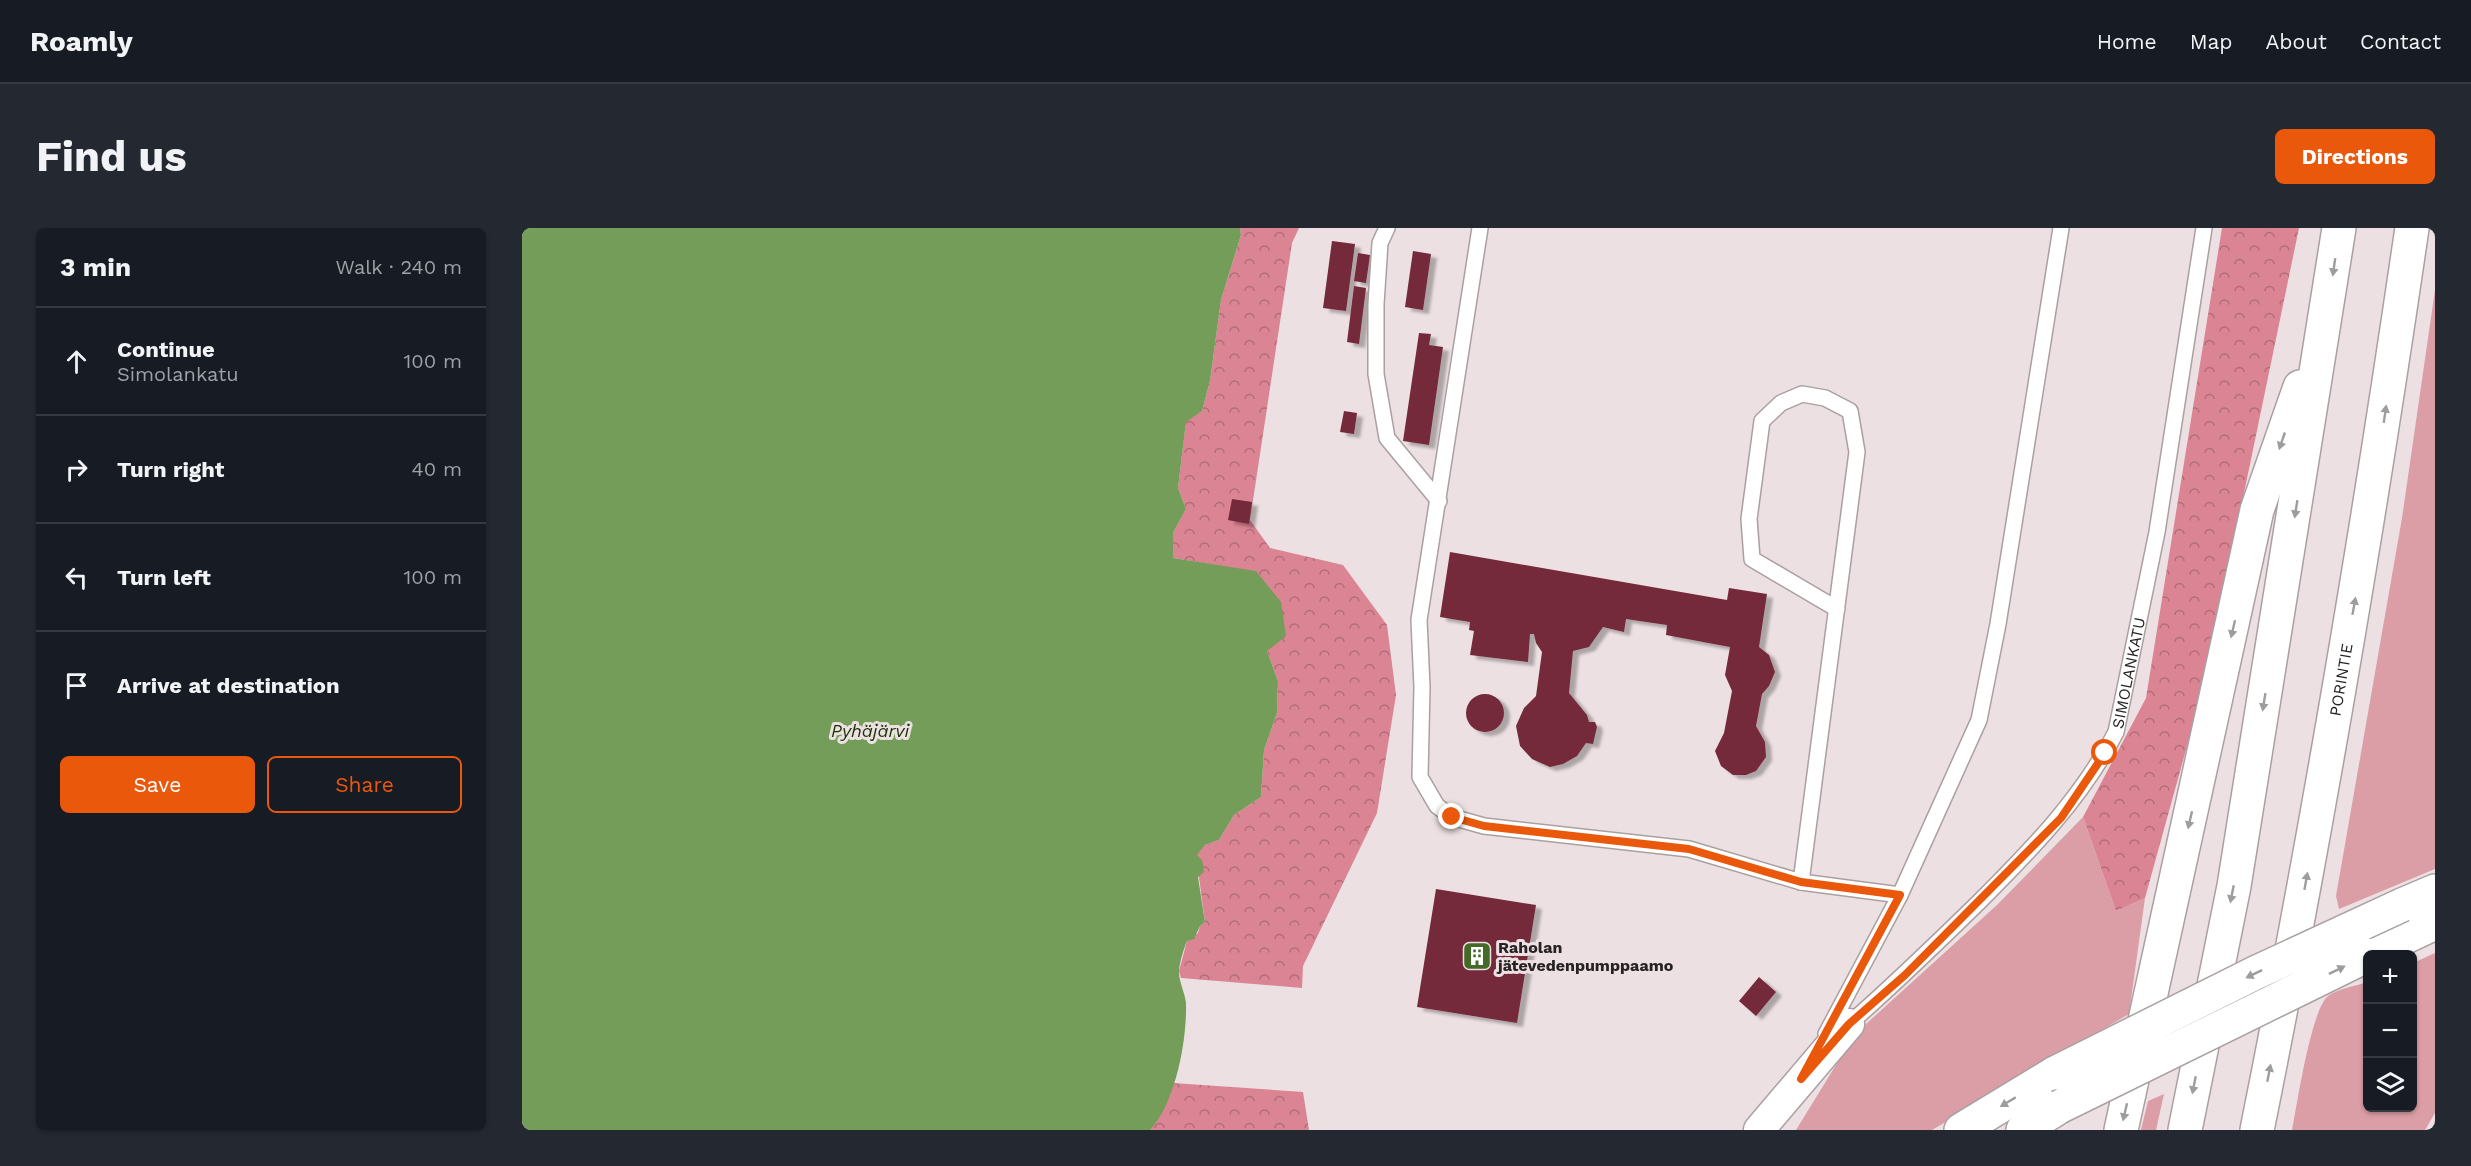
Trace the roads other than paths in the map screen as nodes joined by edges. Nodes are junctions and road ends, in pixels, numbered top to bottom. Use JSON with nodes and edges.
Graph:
{"nodes":[{"id":1,"x":1387,"y":228,"type":"edge"},
{"id":2,"x":1480,"y":228,"type":"edge"},
{"id":3,"x":2061,"y":228,"type":"edge"},
{"id":4,"x":2204,"y":228,"type":"edge"},
{"id":5,"x":2339,"y":228,"type":"edge"},
{"id":6,"x":2412,"y":228,"type":"edge"},
{"id":7,"x":2329,"y":306,"type":"junction"},
{"id":8,"x":1439,"y":501,"type":"junction"},
{"id":9,"x":1837,"y":609,"type":"junction"},
{"id":10,"x":1801,"y":882,"type":"junction"},
{"id":11,"x":2435,"y":891,"type":"edge"},
{"id":12,"x":1900,"y":895,"type":"junction"},
{"id":13,"x":2417,"y":920,"type":"edge"},
{"id":14,"x":2375,"y":950,"type":"edge"},
{"id":15,"x":2363,"y":957,"type":"edge"},
{"id":16,"x":1849,"y":1024,"type":"joint"},
{"id":17,"x":1801,"y":1079,"type":"junction"},
{"id":18,"x":1759,"y":1130,"type":"edge"},
{"id":19,"x":1961,"y":1130,"type":"edge"},
{"id":20,"x":2023,"y":1130,"type":"edge"},
{"id":21,"x":2121,"y":1130,"type":"edge"},
{"id":22,"x":2186,"y":1130,"type":"edge"},
{"id":23,"x":2257,"y":1130,"type":"edge"}],
"edges":[{"from":1,"to":8,"type":"lane"},
{"from":2,"to":8,"type":"lane"},
{"from":3,"to":12,"type":"lane"},
{"from":4,"to":16,"type":"lane","name":"SIMOLANKATU"},
{"from":5,"to":7,"type":"highway","one_way":true},
{"from":23,"to":6,"type":"highway","name":"PORINTIE","one_way":true},
{"from":7,"to":21,"type":"highway","one_way":true},
{"from":7,"to":22,"type":"highway","one_way":true},
{"from":8,"to":10,"type":"lane"},
{"from":9,"to":9,"type":"lane"},
{"from":9,"to":10,"type":"lane"},
{"from":10,"to":12,"type":"lane"},
{"from":11,"to":13,"type":"highway"},
{"from":12,"to":17,"type":"lane"},
{"from":13,"to":14,"type":"highway"},
{"from":13,"to":19,"type":"highway","one_way":true,"bridge":true},
{"from":20,"to":15,"type":"highway","one_way":true,"bridge":true},
{"from":16,"to":17,"type":"street","name":"SIMOLANKATU"},
{"from":17,"to":18,"type":"street","name":"SIMOLANKATU"}]}
